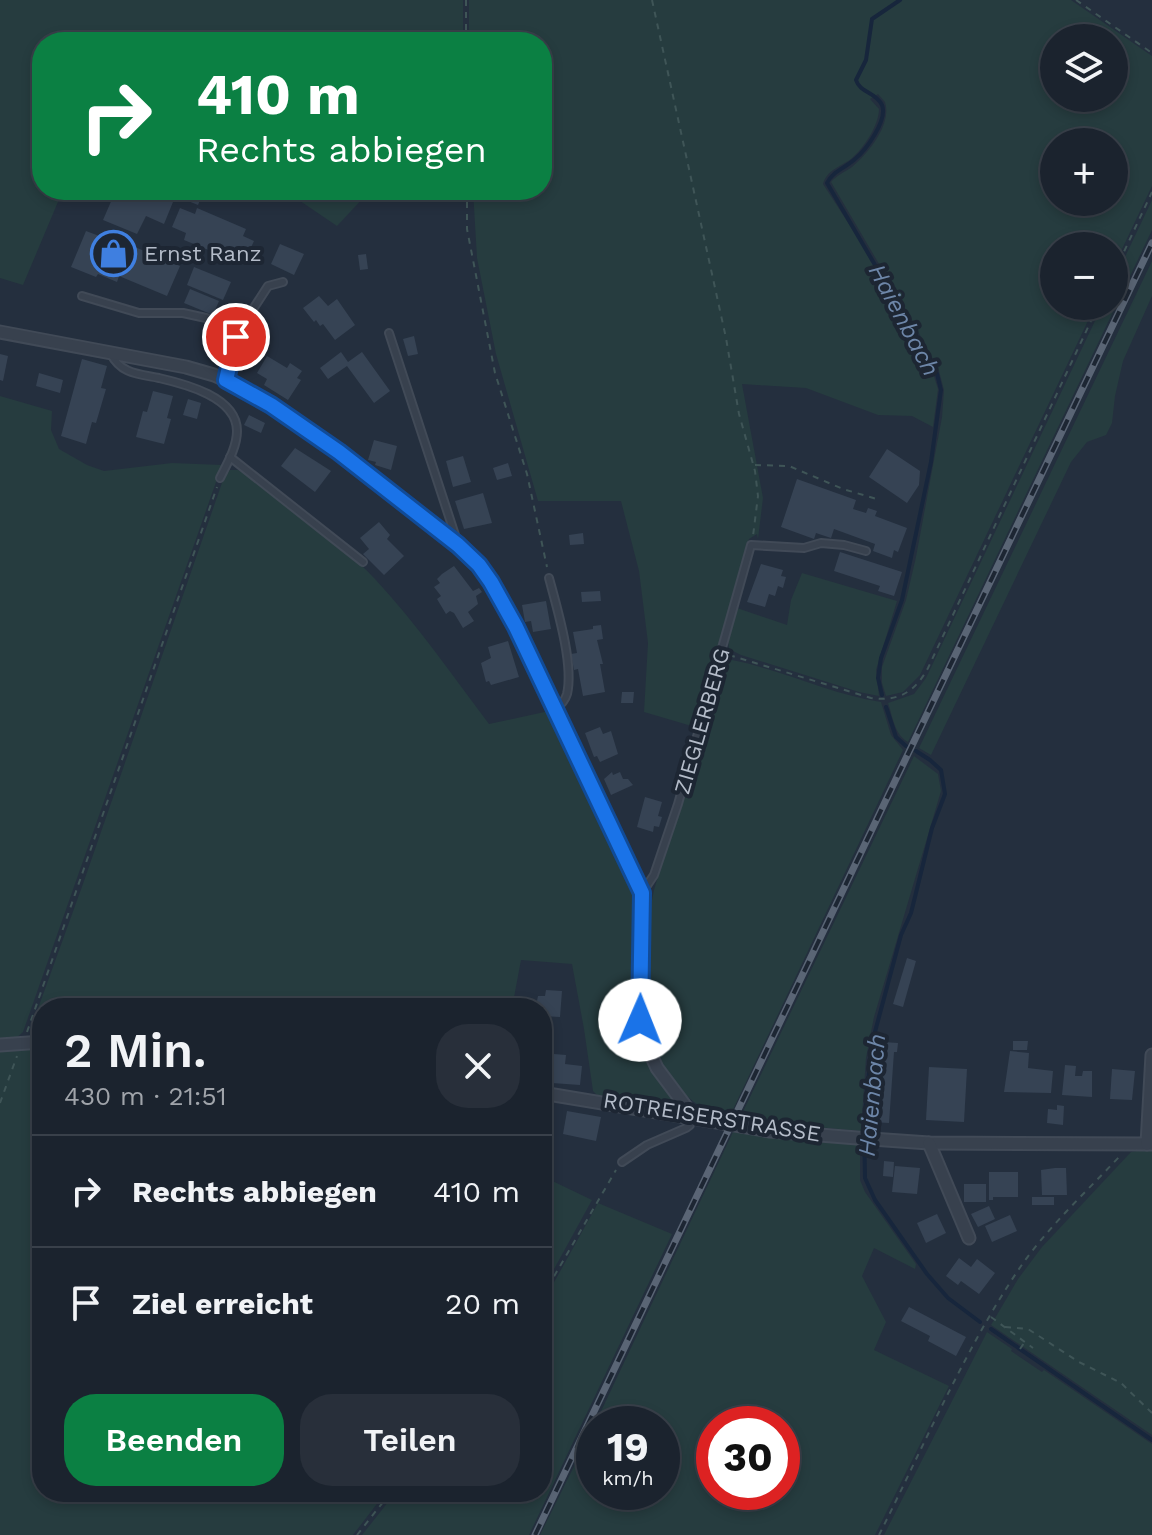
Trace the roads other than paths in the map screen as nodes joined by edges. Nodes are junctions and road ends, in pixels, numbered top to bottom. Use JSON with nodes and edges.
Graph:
{"nodes":[{"id":1,"x":283,"y":282,"type":"dead end"},
{"id":2,"x":82,"y":296,"type":"dead end"},
{"id":3,"x":0,"y":332,"type":"edge"},
{"id":4,"x":389,"y":333,"type":"dead end"},
{"id":5,"x":235,"y":337,"type":"junction"},
{"id":6,"x":111,"y":354,"type":"junction"},
{"id":7,"x":226,"y":380,"type":"junction"},
{"id":8,"x":230,"y":457,"type":"junction"},
{"id":9,"x":220,"y":478,"type":"road end"},
{"id":10,"x":458,"y":545,"type":"junction"},
{"id":11,"x":866,"y":551,"type":"dead end"},
{"id":12,"x":363,"y":562,"type":"dead end"},
{"id":13,"x":549,"y":578,"type":"road end"},
{"id":14,"x":555,"y":709,"type":"junction"},
{"id":15,"x":642,"y":893,"type":"junction"},
{"id":16,"x":32,"y":1042,"type":"edge"},
{"id":17,"x":0,"y":1045,"type":"edge"},
{"id":18,"x":1152,"y":1055,"type":"edge"},
{"id":19,"x":552,"y":1095,"type":"edge"},
{"id":20,"x":691,"y":1117,"type":"junction"},
{"id":21,"x":929,"y":1143,"type":"junction"},
{"id":22,"x":1150,"y":1144,"type":"edge"},
{"id":23,"x":622,"y":1162,"type":"road end"},
{"id":24,"x":969,"y":1238,"type":"dead end"}],
"edges":[{"from":1,"to":5,"type":"lane"},
{"from":2,"to":5,"type":"lane"},
{"from":3,"to":6,"type":"street","name":"ZIEGLERBERG"},
{"from":4,"to":10,"type":"lane"},
{"from":5,"to":7,"type":"lane"},
{"from":6,"to":7,"type":"street","name":"ZIEGLERBERG"},
{"from":6,"to":8,"type":"lane"},
{"from":7,"to":10,"type":"street","name":"ZIEGLERBERG"},
{"from":8,"to":9,"type":"lane"},
{"from":8,"to":12,"type":"lane"},
{"from":10,"to":14,"type":"street","name":"ZIEGLERBERG"},
{"from":11,"to":15,"type":"lane","name":"ZIEGLERBERG"},
{"from":13,"to":14,"type":"lane"},
{"from":14,"to":15,"type":"street","name":"ZIEGLERBERG"},
{"from":15,"to":20,"type":"street","name":"ZIEGLERBERG"},
{"from":16,"to":17,"type":"street"},
{"from":18,"to":22,"type":"street"},
{"from":19,"to":20,"type":"street","name":"ROTREISERSTRASSE"},
{"from":20,"to":21,"type":"street","name":"ROTREISERSTRASSE"},
{"from":20,"to":23,"type":"lane"},
{"from":21,"to":22,"type":"street","name":"ROTREISERSTRASSE"},
{"from":21,"to":24,"type":"street"}]}
